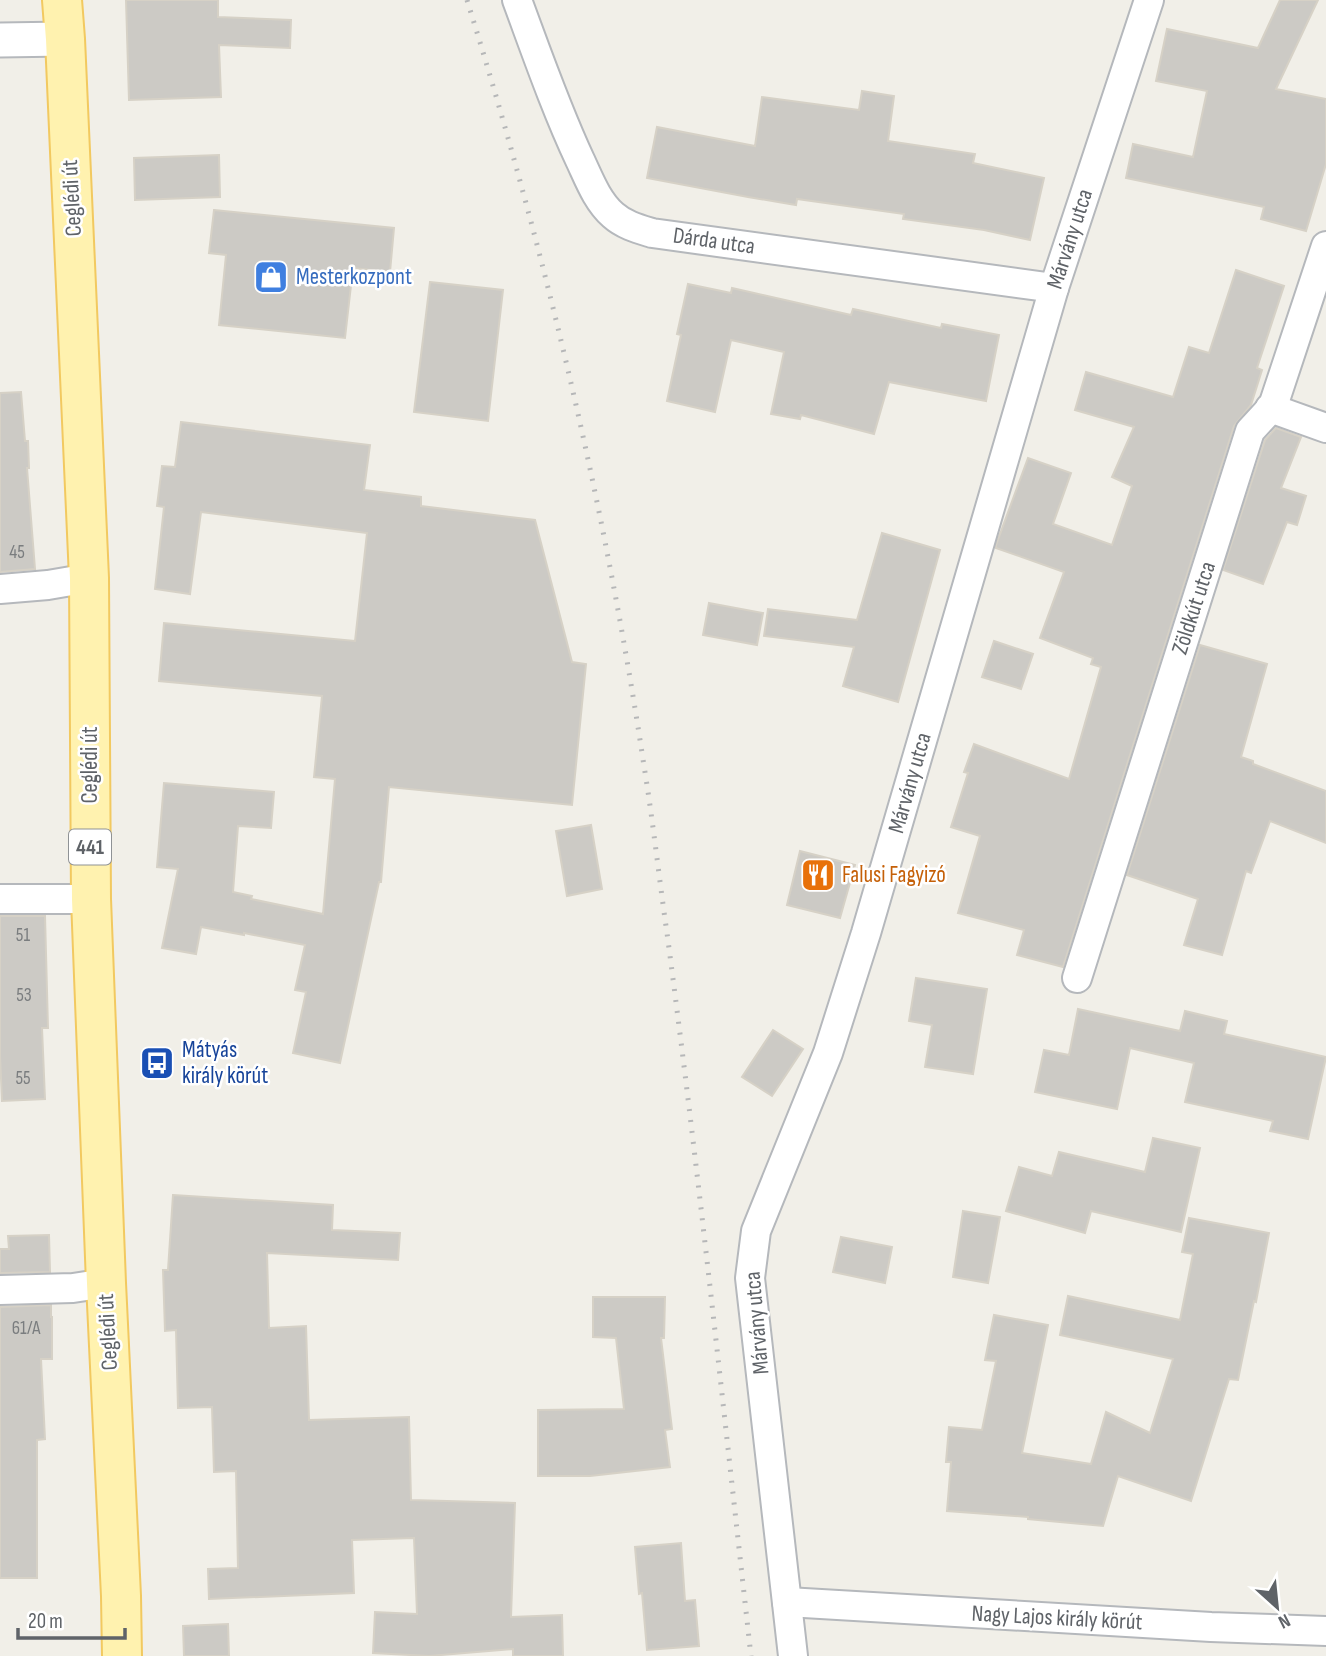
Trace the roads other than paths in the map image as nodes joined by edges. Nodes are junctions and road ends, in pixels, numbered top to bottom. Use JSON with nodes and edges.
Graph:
{"nodes":[{"id":1,"x":62,"y":0,"type":"edge"},
{"id":2,"x":517,"y":0,"type":"edge"},
{"id":3,"x":1149,"y":0,"type":"edge"},
{"id":4,"x":65,"y":39,"type":"junction"},
{"id":5,"x":0,"y":40,"type":"edge"},
{"id":6,"x":1326,"y":246,"type":"edge"},
{"id":7,"x":1054,"y":288,"type":"junction"},
{"id":8,"x":1270,"y":408,"type":"junction"},
{"id":9,"x":1326,"y":428,"type":"edge"},
{"id":10,"x":89,"y":578,"type":"junction"},
{"id":11,"x":0,"y":589,"type":"edge"},
{"id":12,"x":0,"y":899,"type":"edge"},
{"id":13,"x":90,"y":899,"type":"junction"},
{"id":14,"x":1077,"y":978,"type":"dead end"},
{"id":15,"x":106,"y":1283,"type":"junction"},
{"id":16,"x":0,"y":1290,"type":"edge"},
{"id":17,"x":788,"y":1602,"type":"junction"},
{"id":18,"x":1326,"y":1631,"type":"edge"},
{"id":19,"x":122,"y":1656,"type":"edge"},
{"id":20,"x":793,"y":1656,"type":"edge"}],
"edges":[{"from":1,"to":4,"type":"main road","name":"Ceglédi út","number":"441"},
{"from":2,"to":7,"type":"street","name":"Dárda utca"},
{"from":3,"to":7,"type":"street","name":"Márvány utca"},
{"from":4,"to":5,"type":"street"},
{"from":4,"to":10,"type":"main road","name":"Ceglédi út","number":"441"},
{"from":6,"to":8,"type":"street","name":"Zöldkút utca"},
{"from":7,"to":17,"type":"street","name":"Márvány utca"},
{"from":8,"to":9,"type":"street"},
{"from":8,"to":14,"type":"street","name":"Zöldkút utca"},
{"from":10,"to":11,"type":"street"},
{"from":10,"to":13,"type":"main road","name":"Ceglédi út","number":"441"},
{"from":12,"to":13,"type":"street"},
{"from":13,"to":15,"type":"main road","name":"Ceglédi út","number":"441"},
{"from":15,"to":16,"type":"street"},
{"from":15,"to":19,"type":"main road","name":"Ceglédi út","number":"441"},
{"from":17,"to":18,"type":"street","name":"Nagy Lajos király körút"},
{"from":17,"to":20,"type":"street","name":"Márvány utca"}]}
